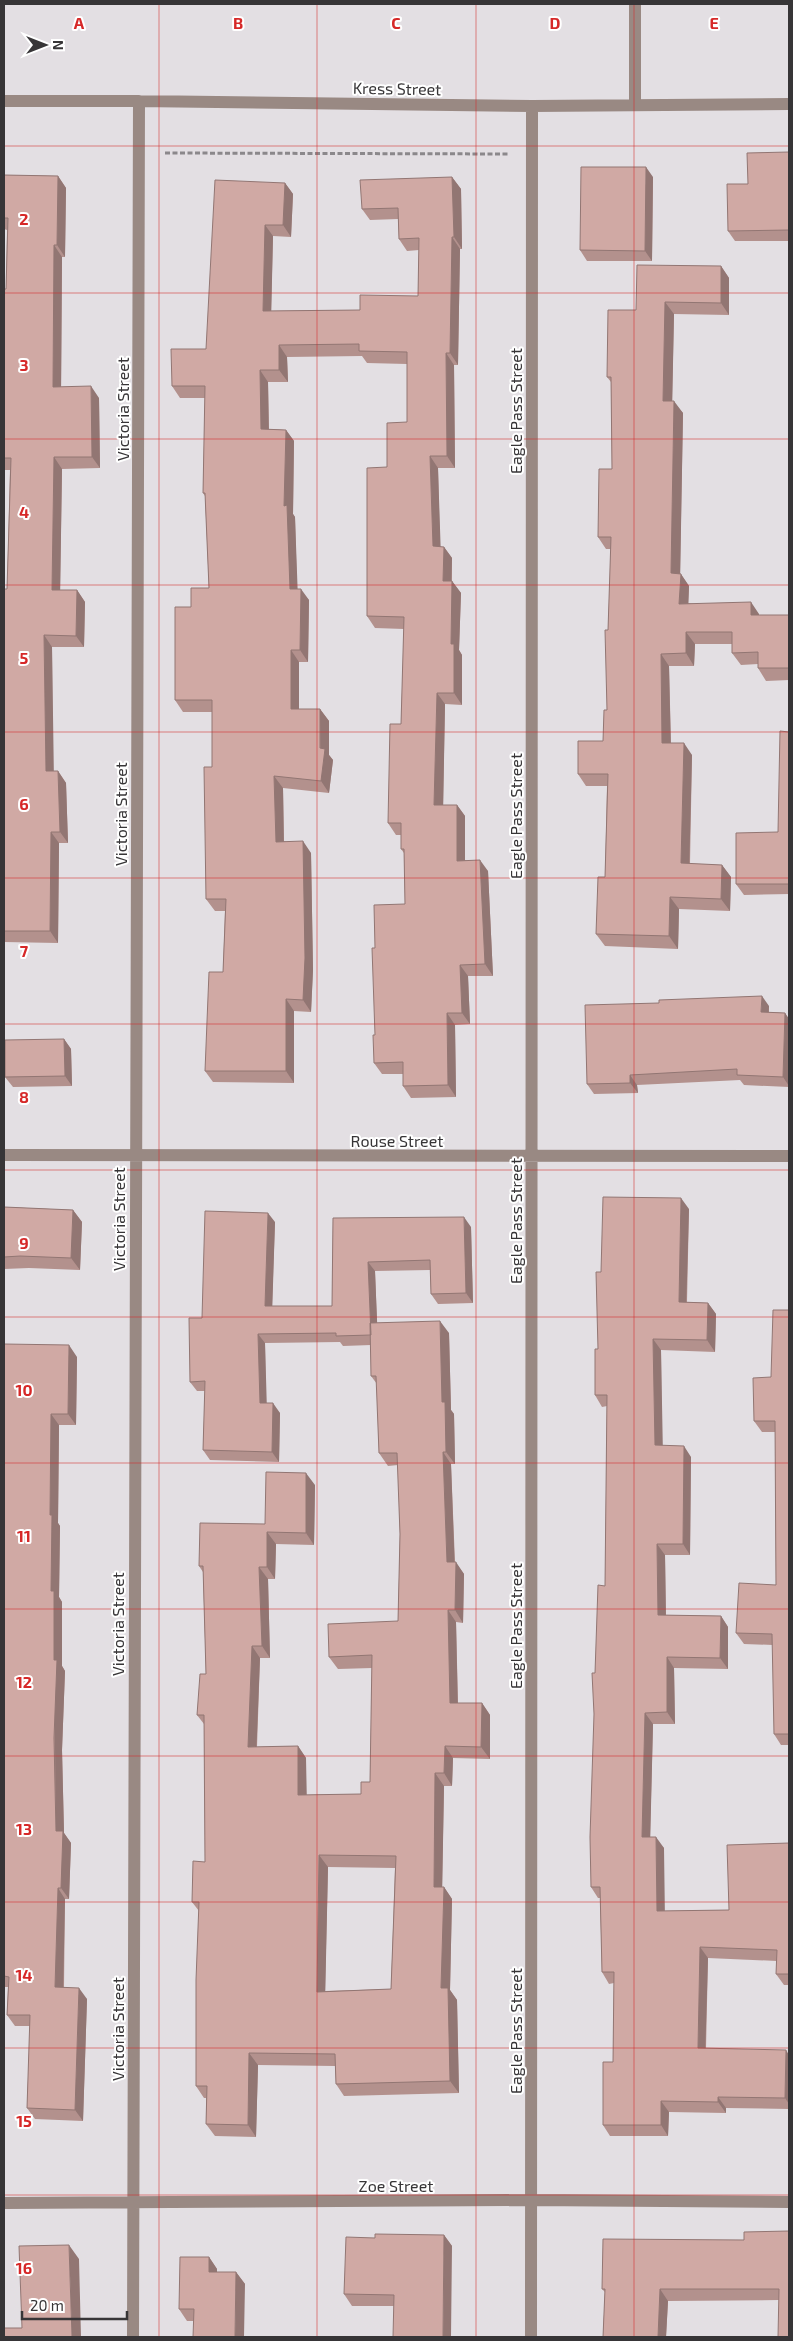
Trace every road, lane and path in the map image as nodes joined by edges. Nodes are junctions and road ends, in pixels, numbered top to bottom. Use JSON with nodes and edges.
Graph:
{"nodes":[{"id":1,"x":635,"y":4,"type":"edge"},
{"id":2,"x":4,"y":101,"type":"edge"},
{"id":3,"x":139,"y":101,"type":"junction"},
{"id":4,"x":635,"y":104,"type":"junction"},
{"id":5,"x":789,"y":104,"type":"edge"},
{"id":6,"x":532,"y":106,"type":"junction"},
{"id":7,"x":165,"y":153,"type":"dead end"},
{"id":8,"x":510,"y":154,"type":"dead end"},
{"id":9,"x":4,"y":1155,"type":"edge"},
{"id":10,"x":135,"y":1155,"type":"junction"},
{"id":11,"x":532,"y":1156,"type":"junction"},
{"id":12,"x":789,"y":1156,"type":"edge"},
{"id":13,"x":531,"y":2200,"type":"junction"},
{"id":14,"x":789,"y":2202,"type":"edge"},
{"id":15,"x":4,"y":2203,"type":"edge"},
{"id":16,"x":132,"y":2203,"type":"junction"},
{"id":17,"x":133,"y":2337,"type":"edge"},
{"id":18,"x":531,"y":2337,"type":"edge"}],
"edges":[{"from":1,"to":4,"type":"street"},
{"from":2,"to":3,"type":"street","name":"Kress Street"},
{"from":3,"to":6,"type":"street","name":"Kress Street"},
{"from":3,"to":10,"type":"street","name":"Victoria Street"},
{"from":4,"to":5,"type":"street","name":"Kress Street"},
{"from":4,"to":6,"type":"street","name":"Kress Street"},
{"from":6,"to":11,"type":"street","name":"Eagle Pass Street"},
{"from":7,"to":8,"type":"path"},
{"from":9,"to":10,"type":"street","name":"Rouse Street"},
{"from":10,"to":11,"type":"street","name":"Rouse Street"},
{"from":10,"to":16,"type":"street","name":"Victoria Street"},
{"from":11,"to":12,"type":"street","name":"Rouse Street"},
{"from":11,"to":13,"type":"street","name":"Eagle Pass Street"},
{"from":13,"to":14,"type":"street","name":"Zoe Street"},
{"from":13,"to":16,"type":"street","name":"Zoe Street"},
{"from":13,"to":18,"type":"street","name":"Eagle Pass Street"},
{"from":15,"to":16,"type":"street","name":"Zoe Street"},
{"from":16,"to":17,"type":"street","name":"Victoria Street"}]}
